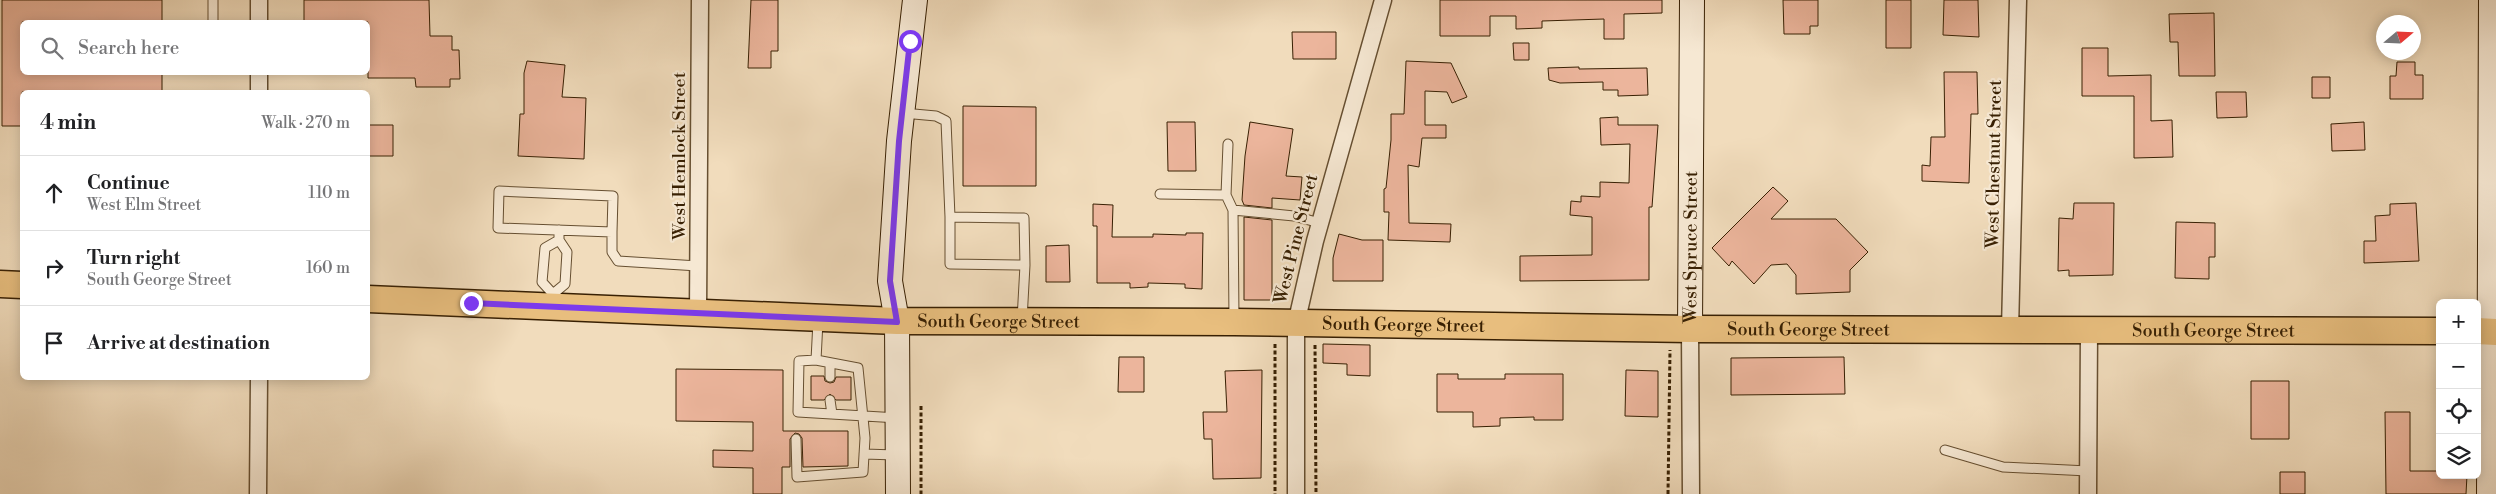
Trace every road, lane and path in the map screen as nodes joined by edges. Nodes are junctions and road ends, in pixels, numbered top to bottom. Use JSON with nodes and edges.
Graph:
{"nodes":[{"id":1,"x":212,"y":0,"type":"edge"},
{"id":2,"x":259,"y":0,"type":"edge"},
{"id":3,"x":700,"y":0,"type":"edge"},
{"id":4,"x":915,"y":0,"type":"edge"},
{"id":5,"x":1383,"y":0,"type":"edge"},
{"id":6,"x":1692,"y":0,"type":"edge"},
{"id":7,"x":2018,"y":0,"type":"edge"},
{"id":8,"x":2491,"y":0,"type":"edge"},
{"id":9,"x":213,"y":20,"type":"edge"},
{"id":10,"x":259,"y":20,"type":"edge"},
{"id":11,"x":259,"y":75,"type":"edge"},
{"id":12,"x":259,"y":90,"type":"edge"},
{"id":13,"x":902,"y":113,"type":"junction"},
{"id":14,"x":1228,"y":144,"type":"dead end"},
{"id":15,"x":1160,"y":194,"type":"dead end"},
{"id":16,"x":1226,"y":195,"type":"junction"},
{"id":17,"x":1233,"y":210,"type":"junction"},
{"id":18,"x":950,"y":217,"type":"junction"},
{"id":19,"x":1320,"y":224,"type":"junction"},
{"id":20,"x":559,"y":230,"type":"junction"},
{"id":21,"x":612,"y":232,"type":"junction"},
{"id":22,"x":559,"y":240,"type":"junction"},
{"id":23,"x":1025,"y":265,"type":"junction"},
{"id":24,"x":698,"y":266,"type":"junction"},
{"id":25,"x":0,"y":284,"type":"edge"},
{"id":26,"x":20,"y":284,"type":"edge"},
{"id":27,"x":370,"y":298,"type":"edge"},
{"id":28,"x":552,"y":301,"type":"junction"},
{"id":29,"x":698,"y":313,"type":"junction"},
{"id":30,"x":819,"y":318,"type":"junction"},
{"id":31,"x":1022,"y":321,"type":"junction"},
{"id":32,"x":897,"y":322,"type":"junction"},
{"id":33,"x":1234,"y":322,"type":"junction"},
{"id":34,"x":1690,"y":329,"type":"junction"},
{"id":35,"x":2010,"y":330,"type":"junction"},
{"id":36,"x":2089,"y":330,"type":"junction"},
{"id":37,"x":2436,"y":331,"type":"edge"},
{"id":38,"x":2488,"y":331,"type":"edge"},
{"id":39,"x":1295,"y":333,"type":"junction"},
{"id":40,"x":1670,"y":348,"type":"dead end"},
{"id":41,"x":816,"y":360,"type":"junction"},
{"id":42,"x":830,"y":362,"type":"junction"},
{"id":43,"x":830,"y":376,"type":"dead end"},
{"id":44,"x":259,"y":380,"type":"edge"},
{"id":45,"x":830,"y":400,"type":"dead end"},
{"id":46,"x":920,"y":406,"type":"dead end"},
{"id":47,"x":832,"y":414,"type":"junction"},
{"id":48,"x":863,"y":417,"type":"junction"},
{"id":49,"x":898,"y":418,"type":"junction"},
{"id":50,"x":796,"y":439,"type":"dead end"},
{"id":51,"x":1945,"y":450,"type":"dead end"},
{"id":52,"x":864,"y":454,"type":"junction"},
{"id":53,"x":898,"y":455,"type":"junction"},
{"id":54,"x":2088,"y":471,"type":"junction"},
{"id":55,"x":258,"y":494,"type":"edge"},
{"id":56,"x":898,"y":494,"type":"edge"},
{"id":57,"x":921,"y":494,"type":"edge"},
{"id":58,"x":1275,"y":494,"type":"edge"},
{"id":59,"x":1296,"y":494,"type":"edge"},
{"id":60,"x":1316,"y":494,"type":"edge"},
{"id":61,"x":1668,"y":494,"type":"edge"},
{"id":62,"x":1691,"y":494,"type":"edge"},
{"id":63,"x":2088,"y":494,"type":"edge"},
{"id":64,"x":2490,"y":494,"type":"edge"}],
"edges":[{"from":1,"to":9,"type":"lane"},
{"from":2,"to":10,"type":"street"},
{"from":3,"to":24,"type":"street","name":"West Hemlock Street"},
{"from":4,"to":13,"type":"street"},
{"from":5,"to":19,"type":"street","name":"West Pine Street"},
{"from":6,"to":34,"type":"street","name":"West Spruce Street"},
{"from":7,"to":35,"type":"street","name":"West Chestnut Street"},
{"from":8,"to":38,"type":"street"},
{"from":11,"to":12,"type":"street"},
{"from":13,"to":18,"type":"lane"},
{"from":13,"to":32,"type":"street"},
{"from":14,"to":16,"type":"lane"},
{"from":15,"to":16,"type":"lane"},
{"from":16,"to":17,"type":"lane"},
{"from":17,"to":19,"type":"lane"},
{"from":17,"to":33,"type":"lane"},
{"from":18,"to":23,"type":"lane"},
{"from":18,"to":23,"type":"lane"},
{"from":19,"to":39,"type":"street","name":"West Pine Street"},
{"from":20,"to":21,"type":"lane"},
{"from":20,"to":21,"type":"lane"},
{"from":20,"to":22,"type":"lane"},
{"from":21,"to":24,"type":"lane"},
{"from":22,"to":28,"type":"lane"},
{"from":22,"to":28,"type":"lane"},
{"from":23,"to":31,"type":"lane"},
{"from":24,"to":29,"type":"street","name":"West Hemlock Street"},
{"from":25,"to":26,"type":"main road"},
{"from":27,"to":28,"type":"main road","name":"South George Street"},
{"from":28,"to":29,"type":"main road","name":"South George Street"},
{"from":29,"to":30,"type":"main road","name":"South George Street"},
{"from":30,"to":32,"type":"main road","name":"South George Street"},
{"from":30,"to":41,"type":"lane"},
{"from":31,"to":32,"type":"main road","name":"South George Street"},
{"from":31,"to":33,"type":"main road","name":"South George Street"},
{"from":32,"to":49,"type":"street"},
{"from":33,"to":39,"type":"main road","name":"South George Street"},
{"from":34,"to":35,"type":"main road","name":"South George Street"},
{"from":34,"to":39,"type":"main road","name":"South George Street"},
{"from":34,"to":62,"type":"street","name":"West Spruce Street"},
{"from":35,"to":36,"type":"main road","name":"South George Street"},
{"from":36,"to":37,"type":"main road","name":"South George Street"},
{"from":36,"to":54,"type":"street"},
{"from":38,"to":64,"type":"street"},
{"from":39,"to":58,"type":"path"},
{"from":39,"to":59,"type":"street","name":"West Pine Street"},
{"from":39,"to":60,"type":"path"},
{"from":40,"to":61,"type":"path"},
{"from":41,"to":42,"type":"lane"},
{"from":41,"to":47,"type":"lane"},
{"from":42,"to":43,"type":"lane"},
{"from":42,"to":48,"type":"lane"},
{"from":44,"to":55,"type":"street"},
{"from":45,"to":47,"type":"lane"},
{"from":46,"to":57,"type":"path"},
{"from":47,"to":48,"type":"lane"},
{"from":48,"to":49,"type":"lane"},
{"from":48,"to":52,"type":"lane"},
{"from":49,"to":53,"type":"street"},
{"from":50,"to":52,"type":"lane"},
{"from":51,"to":54,"type":"lane"},
{"from":52,"to":53,"type":"lane"},
{"from":53,"to":56,"type":"street"},
{"from":54,"to":63,"type":"street"}]}
